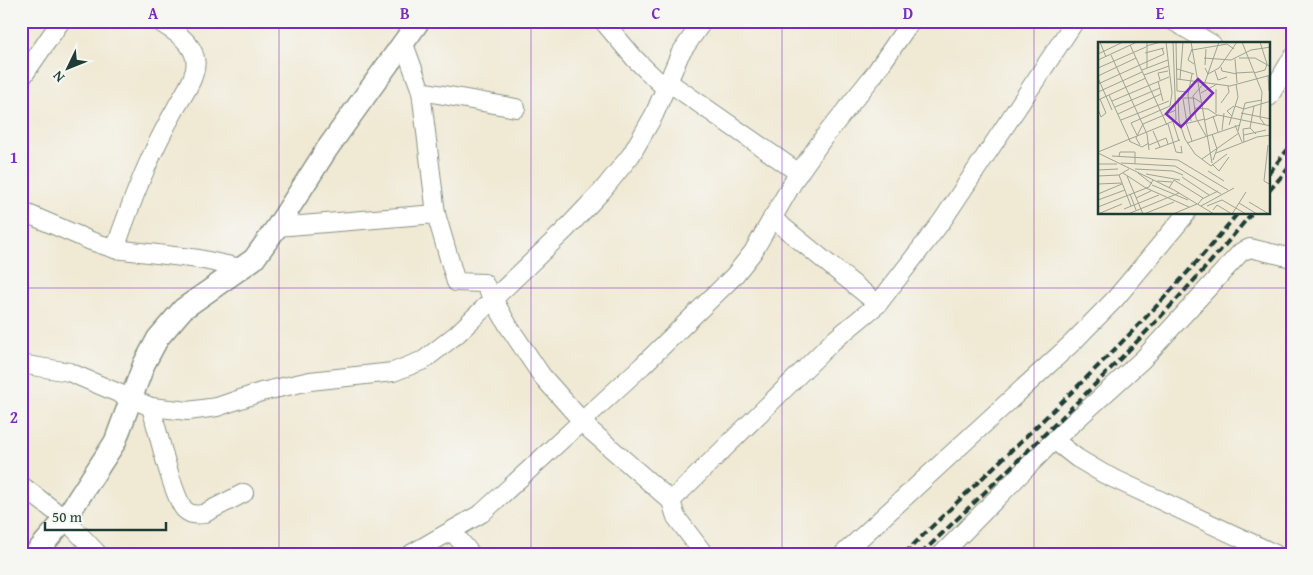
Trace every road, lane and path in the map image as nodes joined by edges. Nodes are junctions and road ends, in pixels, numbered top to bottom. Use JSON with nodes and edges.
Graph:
{"nodes":[{"id":1,"x":61,"y":21,"type":"edge"},
{"id":2,"x":158,"y":21,"type":"edge"},
{"id":3,"x":419,"y":21,"type":"edge"},
{"id":4,"x":603,"y":21,"type":"edge"},
{"id":5,"x":703,"y":21,"type":"edge"},
{"id":6,"x":912,"y":21,"type":"edge"},
{"id":7,"x":1075,"y":21,"type":"edge"},
{"id":8,"x":1173,"y":21,"type":"edge"},
{"id":9,"x":1209,"y":42,"type":"edge"},
{"id":10,"x":404,"y":44,"type":"junction"},
{"id":11,"x":1292,"y":58,"type":"edge"},
{"id":12,"x":1274,"y":78,"type":"edge"},
{"id":13,"x":21,"y":79,"type":"edge"},
{"id":14,"x":666,"y":84,"type":"junction"},
{"id":15,"x":420,"y":91,"type":"junction"},
{"id":16,"x":1270,"y":93,"type":"edge"},
{"id":17,"x":516,"y":108,"type":"dead end"},
{"id":18,"x":799,"y":173,"type":"junction"},
{"id":19,"x":21,"y":211,"type":"edge"},
{"id":20,"x":436,"y":214,"type":"junction"},
{"id":21,"x":1185,"y":215,"type":"edge"},
{"id":22,"x":772,"y":218,"type":"junction"},
{"id":23,"x":277,"y":227,"type":"junction"},
{"id":24,"x":115,"y":249,"type":"junction"},
{"id":25,"x":1292,"y":258,"type":"edge"},
{"id":26,"x":241,"y":268,"type":"junction"},
{"id":27,"x":494,"y":297,"type":"junction"},
{"id":28,"x":878,"y":304,"type":"junction"},
{"id":29,"x":21,"y":364,"type":"edge"},
{"id":30,"x":142,"y":403,"type":"junction"},
{"id":31,"x":582,"y":422,"type":"junction"},
{"id":32,"x":1054,"y":440,"type":"junction"},
{"id":33,"x":21,"y":485,"type":"edge"},
{"id":34,"x":244,"y":493,"type":"dead end"},
{"id":35,"x":671,"y":500,"type":"junction"},
{"id":36,"x":66,"y":519,"type":"junction"},
{"id":37,"x":452,"y":531,"type":"junction"},
{"id":38,"x":35,"y":554,"type":"edge"},
{"id":39,"x":98,"y":554,"type":"edge"},
{"id":40,"x":411,"y":554,"type":"edge"},
{"id":41,"x":471,"y":554,"type":"edge"},
{"id":42,"x":704,"y":554,"type":"edge"},
{"id":43,"x":843,"y":554,"type":"edge"},
{"id":44,"x":942,"y":554,"type":"edge"},
{"id":45,"x":1275,"y":554,"type":"edge"}],
"edges":[{"from":1,"to":13,"type":"street"},
{"from":2,"to":24,"type":"street"},
{"from":3,"to":10,"type":"street"},
{"from":4,"to":14,"type":"street"},
{"from":5,"to":14,"type":"street"},
{"from":6,"to":18,"type":"street"},
{"from":7,"to":28,"type":"street"},
{"from":8,"to":9,"type":"street"},
{"from":10,"to":15,"type":"street"},
{"from":10,"to":23,"type":"street"},
{"from":11,"to":12,"type":"street"},
{"from":12,"to":16,"type":"street"},
{"from":14,"to":18,"type":"street"},
{"from":14,"to":27,"type":"street"},
{"from":15,"to":17,"type":"street"},
{"from":15,"to":20,"type":"street"},
{"from":18,"to":22,"type":"street"},
{"from":19,"to":24,"type":"street"},
{"from":20,"to":23,"type":"street"},
{"from":20,"to":27,"type":"street"},
{"from":21,"to":43,"type":"street"},
{"from":22,"to":28,"type":"street"},
{"from":22,"to":31,"type":"street"},
{"from":23,"to":26,"type":"street"},
{"from":24,"to":26,"type":"street"},
{"from":25,"to":32,"type":"street"},
{"from":26,"to":30,"type":"street"},
{"from":27,"to":30,"type":"street"},
{"from":27,"to":31,"type":"street"},
{"from":28,"to":35,"type":"street"},
{"from":29,"to":30,"type":"street"},
{"from":30,"to":34,"type":"street"},
{"from":30,"to":36,"type":"street"},
{"from":31,"to":35,"type":"street"},
{"from":31,"to":37,"type":"street"},
{"from":32,"to":44,"type":"street"},
{"from":32,"to":45,"type":"street"},
{"from":33,"to":36,"type":"street"},
{"from":35,"to":42,"type":"street"},
{"from":36,"to":38,"type":"street"},
{"from":36,"to":39,"type":"street"},
{"from":37,"to":40,"type":"street"},
{"from":37,"to":41,"type":"street"}]}
